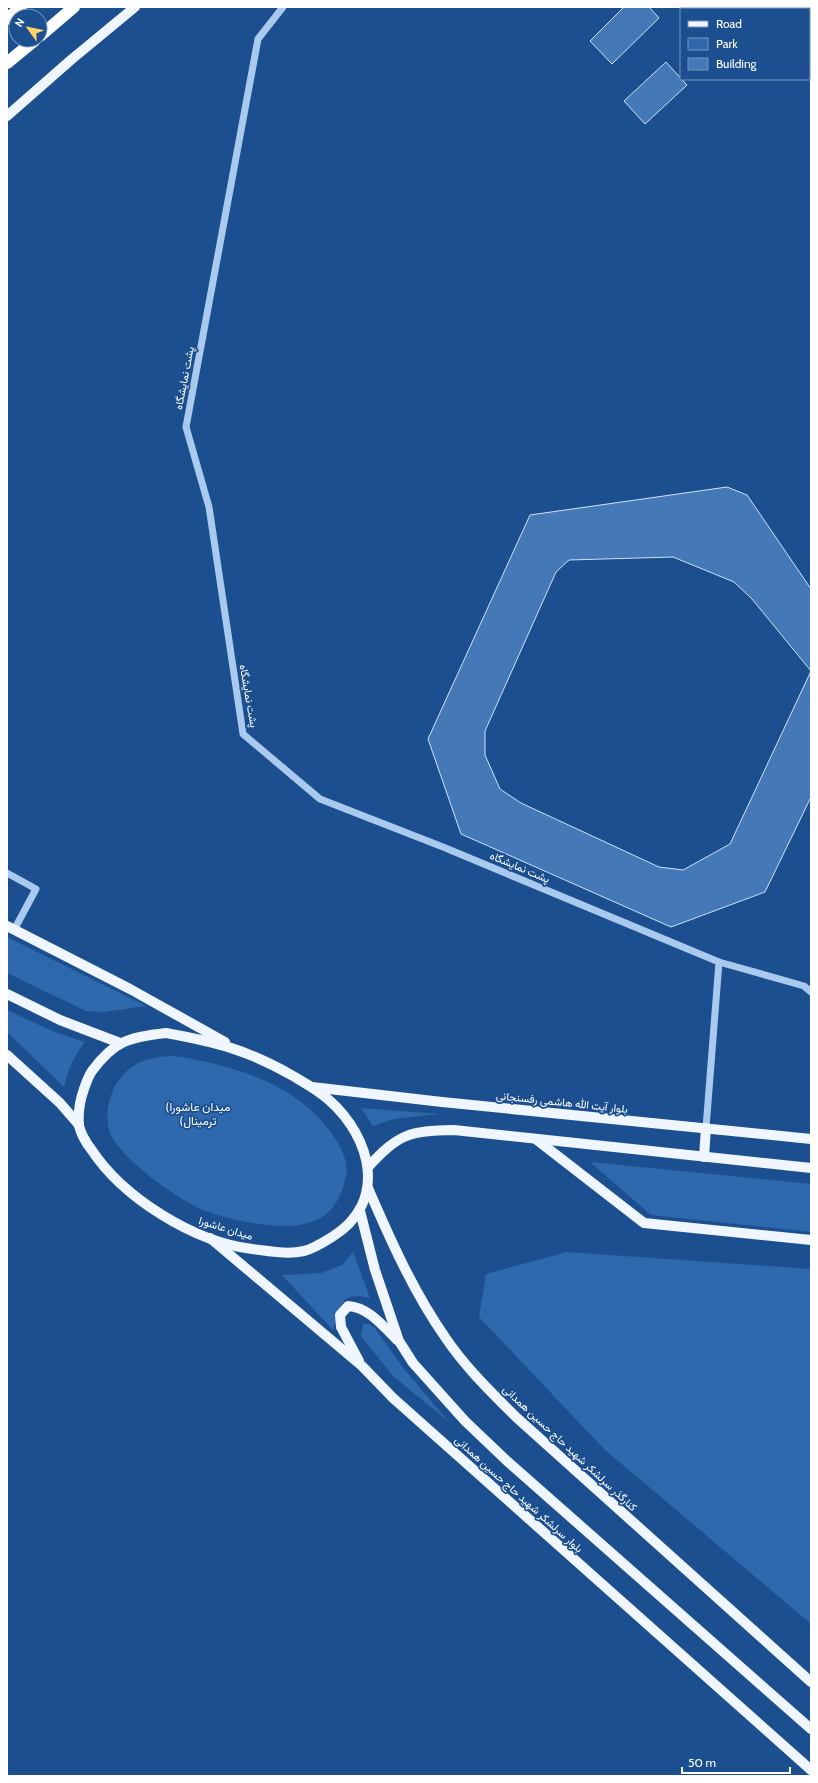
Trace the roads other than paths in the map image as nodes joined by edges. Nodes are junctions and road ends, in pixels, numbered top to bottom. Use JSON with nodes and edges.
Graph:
{"nodes":[{"id":1,"x":21,"y":7,"type":"edge"},
{"id":2,"x":74,"y":7,"type":"edge"},
{"id":3,"x":135,"y":7,"type":"edge"},
{"id":4,"x":283,"y":7,"type":"edge"},
{"id":5,"x":7,"y":19,"type":"edge"},
{"id":6,"x":48,"y":29,"type":"edge"},
{"id":7,"x":25,"y":48,"type":"edge"},
{"id":8,"x":7,"y":63,"type":"edge"},
{"id":9,"x":7,"y":116,"type":"edge"},
{"id":10,"x":7,"y":873,"type":"edge"},
{"id":11,"x":11,"y":928,"type":"edge"},
{"id":12,"x":719,"y":962,"type":"junction"},
{"id":13,"x":811,"y":992,"type":"edge"},
{"id":14,"x":7,"y":994,"type":"edge"},
{"id":15,"x":120,"y":1043,"type":"junction"},
{"id":16,"x":237,"y":1049,"type":"junction"},
{"id":17,"x":7,"y":1055,"type":"edge"},
{"id":18,"x":311,"y":1086,"type":"junction"},
{"id":19,"x":79,"y":1126,"type":"junction"},
{"id":20,"x":706,"y":1128,"type":"junction"},
{"id":21,"x":811,"y":1139,"type":"edge"},
{"id":22,"x":537,"y":1140,"type":"junction"},
{"id":23,"x":704,"y":1157,"type":"junction"},
{"id":24,"x":368,"y":1167,"type":"junction"},
{"id":25,"x":811,"y":1168,"type":"edge"},
{"id":26,"x":368,"y":1188,"type":"junction"},
{"id":27,"x":360,"y":1211,"type":"junction"},
{"id":28,"x":210,"y":1238,"type":"junction"},
{"id":29,"x":811,"y":1240,"type":"edge"},
{"id":30,"x":399,"y":1341,"type":"junction"},
{"id":31,"x":362,"y":1366,"type":"junction"},
{"id":32,"x":811,"y":1682,"type":"edge"},
{"id":33,"x":811,"y":1729,"type":"edge"},
{"id":34,"x":811,"y":1770,"type":"edge"}],
"edges":[{"from":1,"to":5,"type":"highway"},
{"from":2,"to":6,"type":"highway"},
{"from":3,"to":9,"type":"main road"},
{"from":4,"to":12,"type":"street","name":"پشت نمایشگاه"},
{"from":7,"to":8,"type":"highway"},
{"from":10,"to":11,"type":"street"},
{"from":11,"to":16,"type":"main road"},
{"from":12,"to":13,"type":"street","name":"پشت نمایشگاه"},
{"from":12,"to":20,"type":"street"},
{"from":14,"to":15,"type":"main road"},
{"from":15,"to":16,"type":"main road","name":"میدان عاشورا"},
{"from":15,"to":19,"type":"main road","name":"میدان عاشورا"},
{"from":16,"to":18,"type":"main road","name":"میدان عاشورا"},
{"from":17,"to":19,"type":"main road"},
{"from":18,"to":20,"type":"main road","name":"بلوار آیت الله هاشمی رفسنجانی"},
{"from":18,"to":24,"type":"main road","name":"میدان عاشورا"},
{"from":19,"to":28,"type":"main road","name":"میدان عاشورا"},
{"from":20,"to":21,"type":"main road","name":"بلوار آیت الله هاشمی رفسنجانی"},
{"from":20,"to":23,"type":"main road"},
{"from":22,"to":23,"type":"main road"},
{"from":22,"to":24,"type":"main road"},
{"from":22,"to":29,"type":"main road"},
{"from":23,"to":25,"type":"main road"},
{"from":24,"to":26,"type":"main road","name":"میدان عاشورا"},
{"from":26,"to":27,"type":"main road","name":"میدان عاشورا"},
{"from":26,"to":32,"type":"main road","name":"کنارگذر سرلشکر شهید حاج حسین همدانی"},
{"from":27,"to":28,"type":"main road","name":"میدان عاشورا"},
{"from":27,"to":30,"type":"main road","name":"بلوار سرلشکر شهید حاج حسین همدانی"},
{"from":28,"to":31,"type":"main road","name":"بلوار سرلشکر شهید حاج حسین همدانی"},
{"from":30,"to":31,"type":"main road"},
{"from":30,"to":33,"type":"main road","name":"بلوار سرلشکر شهید حاج حسین همدانی"},
{"from":31,"to":34,"type":"main road","name":"بلوار سرلشکر شهید حاج حسین همدانی"}]}
